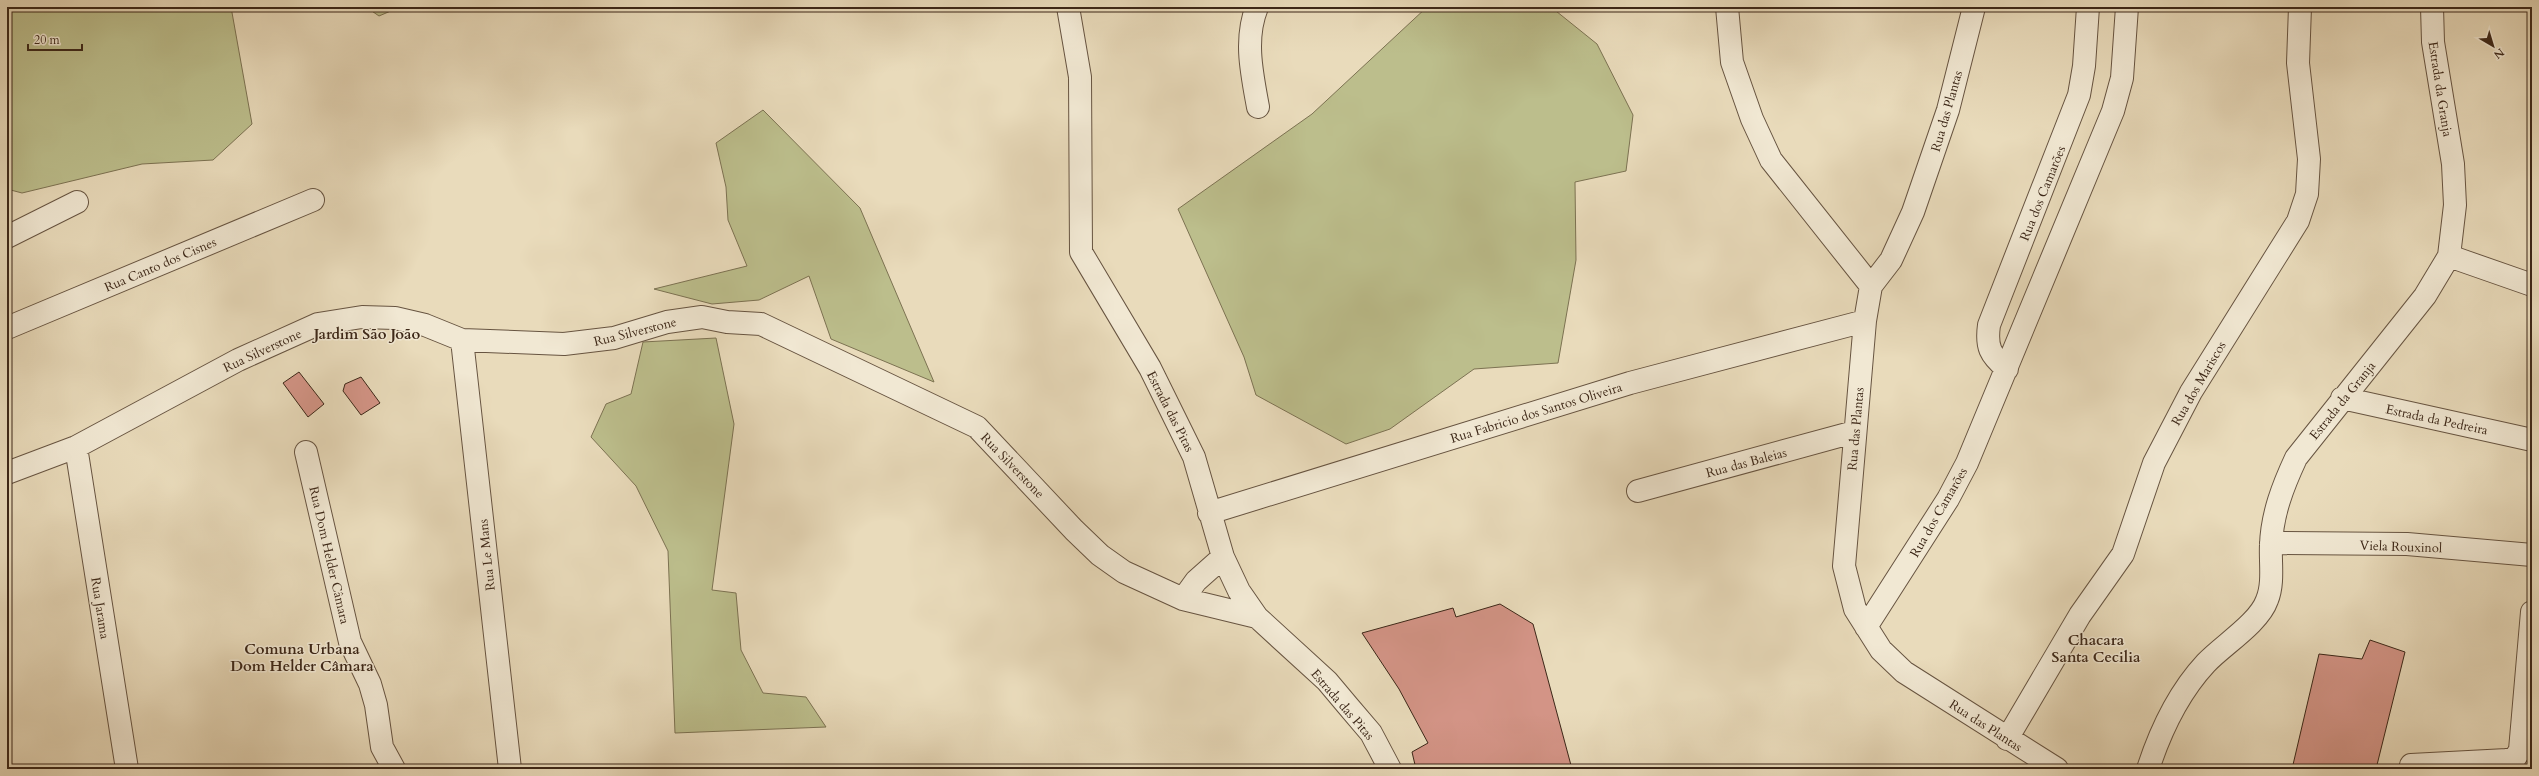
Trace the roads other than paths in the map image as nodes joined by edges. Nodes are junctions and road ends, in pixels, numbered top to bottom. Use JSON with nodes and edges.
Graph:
{"nodes":[{"id":1,"x":1068,"y":7,"type":"edge"},
{"id":2,"x":1257,"y":7,"type":"edge"},
{"id":3,"x":1727,"y":7,"type":"edge"},
{"id":4,"x":1974,"y":7,"type":"edge"},
{"id":5,"x":2088,"y":7,"type":"edge"},
{"id":6,"x":2127,"y":7,"type":"edge"},
{"id":7,"x":2300,"y":7,"type":"edge"},
{"id":8,"x":2432,"y":7,"type":"edge"},
{"id":9,"x":1258,"y":107,"type":"dead end"},
{"id":10,"x":313,"y":200,"type":"dead end"},
{"id":11,"x":77,"y":202,"type":"dead end"},
{"id":12,"x":7,"y":237,"type":"edge"},
{"id":13,"x":2449,"y":256,"type":"junction"},
{"id":14,"x":2532,"y":285,"type":"edge"},
{"id":15,"x":1871,"y":286,"type":"junction"},
{"id":16,"x":1865,"y":321,"type":"junction"},
{"id":17,"x":7,"y":328,"type":"edge"},
{"id":18,"x":462,"y":340,"type":"junction"},
{"id":19,"x":2007,"y":369,"type":"junction"},
{"id":20,"x":2342,"y":398,"type":"junction"},
{"id":21,"x":1854,"y":432,"type":"junction"},
{"id":22,"x":2532,"y":440,"type":"edge"},
{"id":23,"x":76,"y":447,"type":"junction"},
{"id":24,"x":306,"y":452,"type":"dead end"},
{"id":25,"x":7,"y":473,"type":"edge"},
{"id":26,"x":1638,"y":491,"type":"dead end"},
{"id":27,"x":1210,"y":513,"type":"junction"},
{"id":28,"x":2271,"y":544,"type":"junction"},
{"id":29,"x":2532,"y":555,"type":"edge"},
{"id":30,"x":1223,"y":557,"type":"junction"},
{"id":31,"x":1183,"y":598,"type":"junction"},
{"id":32,"x":2532,"y":612,"type":"edge"},
{"id":33,"x":1257,"y":617,"type":"junction"},
{"id":34,"x":1866,"y":627,"type":"junction"},
{"id":35,"x":2007,"y":739,"type":"junction"},
{"id":36,"x":2411,"y":765,"type":"dead end"},
{"id":37,"x":126,"y":769,"type":"edge"},
{"id":38,"x":394,"y":769,"type":"edge"},
{"id":39,"x":510,"y":769,"type":"edge"},
{"id":40,"x":1390,"y":769,"type":"edge"},
{"id":41,"x":2057,"y":769,"type":"edge"},
{"id":42,"x":2148,"y":769,"type":"edge"}],
"edges":[{"from":1,"to":27,"type":"street","name":"Estrada das Pitas"},
{"from":2,"to":9,"type":"street"},
{"from":3,"to":15,"type":"street"},
{"from":4,"to":15,"type":"street","name":"Rua das Plantas"},
{"from":5,"to":19,"type":"street","name":"Rua dos Camarões"},
{"from":6,"to":19,"type":"street","name":"Rua dos Camarões"},
{"from":7,"to":35,"type":"street","name":"Rua dos Mariscos"},
{"from":8,"to":13,"type":"street","name":"Estrada da Granja"},
{"from":10,"to":17,"type":"street","name":"Rua Canto dos Cisnes"},
{"from":11,"to":12,"type":"street"},
{"from":13,"to":14,"type":"street"},
{"from":13,"to":20,"type":"street","name":"Estrada da Granja"},
{"from":15,"to":16,"type":"street","name":"Rua das Plantas"},
{"from":16,"to":21,"type":"street","name":"Rua das Plantas"},
{"from":16,"to":27,"type":"street","name":"Rua Fabricio dos Santos Oliveira"},
{"from":18,"to":23,"type":"street","name":"Rua Silverstone"},
{"from":18,"to":31,"type":"street","name":"Rua Silverstone"},
{"from":18,"to":39,"type":"street","name":"Rua Le Mans"},
{"from":19,"to":34,"type":"street","name":"Rua dos Camarões"},
{"from":20,"to":22,"type":"street","name":"Estrada da Pedreira"},
{"from":20,"to":28,"type":"street","name":"Estrada da Granja"},
{"from":21,"to":26,"type":"street","name":"Rua das Baleias"},
{"from":21,"to":34,"type":"street","name":"Rua das Plantas"},
{"from":23,"to":25,"type":"street","name":"Rua Silverstone"},
{"from":23,"to":37,"type":"street","name":"Rua Jarama"},
{"from":24,"to":38,"type":"street","name":"Rua Dom Helder Câmara"},
{"from":27,"to":30,"type":"street","name":"Estrada das Pitas"},
{"from":28,"to":29,"type":"street","name":"Viela Rouxinol"},
{"from":28,"to":42,"type":"street","name":"Estrada da Granja"},
{"from":30,"to":31,"type":"street"},
{"from":30,"to":33,"type":"street","name":"Estrada das Pitas"},
{"from":31,"to":33,"type":"street","name":"Rua Silverstone"},
{"from":32,"to":36,"type":"street"},
{"from":33,"to":40,"type":"street","name":"Estrada das Pitas"},
{"from":34,"to":35,"type":"street","name":"Rua das Plantas"},
{"from":35,"to":41,"type":"street","name":"Rua das Plantas"}]}
